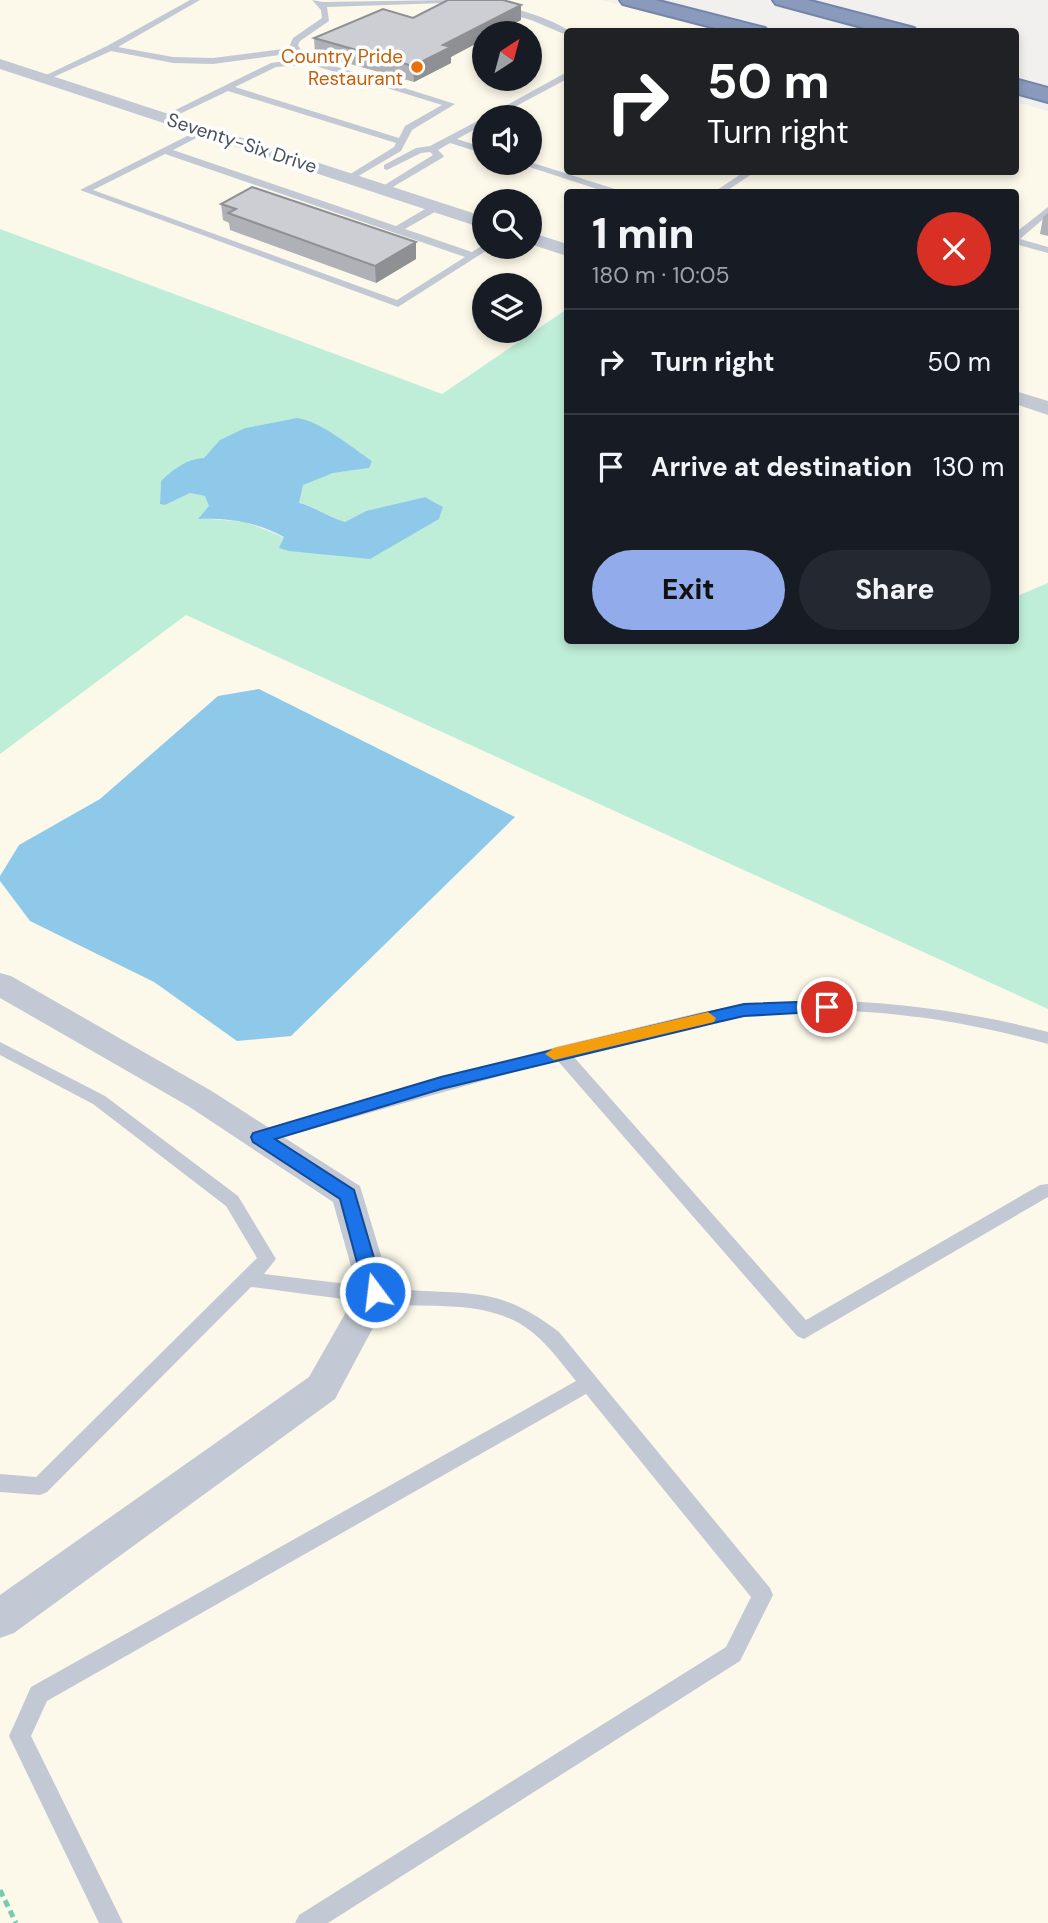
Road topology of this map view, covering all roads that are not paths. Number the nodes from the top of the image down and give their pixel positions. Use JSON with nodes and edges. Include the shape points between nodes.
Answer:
{"nodes":[{"id":1,"x":196,"y":0,"type":"edge"},
{"id":2,"x":435,"y":0,"type":"edge"},
{"id":3,"x":445,"y":0,"type":"edge"},
{"id":4,"x":462,"y":0,"type":"edge"},
{"id":5,"x":630,"y":0,"type":"edge"},
{"id":6,"x":680,"y":0,"type":"edge"},
{"id":7,"x":783,"y":0,"type":"edge"},
{"id":8,"x":319,"y":3,"type":"edge"},
{"id":9,"x":768,"y":28,"type":"edge"},
{"id":10,"x":892,"y":28,"type":"edge"},
{"id":11,"x":564,"y":31,"type":"edge"},
{"id":12,"x":110,"y":48,"type":"junction"},
{"id":13,"x":297,"y":50,"type":"junction"},
{"id":14,"x":301,"y":62,"type":"junction"},
{"id":15,"x":0,"y":64,"type":"edge"},
{"id":16,"x":564,"y":77,"type":"edge"},
{"id":17,"x":44,"y":78,"type":"junction"},
{"id":18,"x":226,"y":87,"type":"junction"},
{"id":19,"x":1019,"y":87,"type":"edge"},
{"id":20,"x":1048,"y":95,"type":"edge"},
{"id":21,"x":1019,"y":97,"type":"edge"},
{"id":22,"x":1048,"y":104,"type":"edge"},
{"id":23,"x":512,"y":105,"type":"edge"},
{"id":24,"x":164,"y":118,"type":"junction"},
{"id":25,"x":472,"y":127,"type":"edge"},
{"id":26,"x":205,"y":130,"type":"junction"},
{"id":27,"x":449,"y":140,"type":"junction"},
{"id":28,"x":401,"y":142,"type":"junction"},
{"id":29,"x":472,"y":147,"type":"edge"},
{"id":30,"x":432,"y":149,"type":"junction"},
{"id":31,"x":163,"y":150,"type":"junction"},
{"id":32,"x":542,"y":169,"type":"edge"},
{"id":33,"x":745,"y":175,"type":"edge"},
{"id":34,"x":355,"y":180,"type":"junction"},
{"id":35,"x":383,"y":189,"type":"junction"},
{"id":36,"x":605,"y":189,"type":"edge"},
{"id":37,"x":724,"y":189,"type":"edge"},
{"id":38,"x":436,"y":206,"type":"junction"},
{"id":39,"x":1048,"y":210,"type":"edge"},
{"id":40,"x":472,"y":218,"type":"edge"},
{"id":41,"x":397,"y":230,"type":"junction"},
{"id":42,"x":1019,"y":235,"type":"edge"},
{"id":43,"x":1019,"y":240,"type":"edge"},
{"id":44,"x":542,"y":242,"type":"edge"},
{"id":45,"x":564,"y":249,"type":"edge"},
{"id":46,"x":1048,"y":250,"type":"edge"},
{"id":47,"x":472,"y":256,"type":"edge"},
{"id":48,"x":472,"y":257,"type":"edge"},
{"id":49,"x":1019,"y":398,"type":"edge"},
{"id":50,"x":1048,"y":408,"type":"edge"},
{"id":51,"x":0,"y":985,"type":"edge"},
{"id":52,"x":1048,"y":1038,"type":"edge"},
{"id":53,"x":0,"y":1048,"type":"edge"},
{"id":54,"x":560,"y":1052,"type":"junction"},
{"id":55,"x":259,"y":1137,"type":"junction"},
{"id":56,"x":1046,"y":1190,"type":"edge"},
{"id":57,"x":247,"y":1279,"type":"junction"},
{"id":58,"x":375,"y":1292,"type":"junction"},
{"id":59,"x":589,"y":1383,"type":"junction"},
{"id":60,"x":0,"y":1483,"type":"edge"},
{"id":61,"x":0,"y":1620,"type":"edge"},
{"id":62,"x":111,"y":1923,"type":"edge"},
{"id":63,"x":307,"y":1923,"type":"edge"}],
"edges":[{"from":1,"to":12,"type":"lane"},
{"from":2,"to":3,"type":"lane"},
{"from":2,"to":8,"type":"lane"},
{"from":4,"to":11,"type":"lane","via":[[534,18]]},
{"from":5,"to":9,"type":"highway"},
{"from":6,"to":9,"type":"highway"},
{"from":7,"to":10,"type":"highway"},
{"from":8,"to":13,"type":"lane","via":[[326,19],[296,40]]},
{"from":12,"to":13,"type":"lane","via":[[173,60],[213,61]]},
{"from":12,"to":17,"type":"lane"},
{"from":13,"to":14,"type":"lane"},
{"from":14,"to":18,"type":"lane","via":[[274,65]]},
{"from":14,"to":28,"type":"lane","via":[[450,104],[408,128]]},
{"from":15,"to":17,"type":"street","name":"Seventy-Six Drive"},
{"from":16,"to":23,"type":"lane"},
{"from":17,"to":24,"type":"street","name":"Seventy-Six Drive"},
{"from":18,"to":24,"type":"lane"},
{"from":18,"to":28,"type":"lane"},
{"from":19,"to":20,"type":"highway"},
{"from":21,"to":22,"type":"highway"},
{"from":24,"to":26,"type":"street","name":"Seventy-Six Drive"},
{"from":25,"to":27,"type":"lane"},
{"from":26,"to":31,"type":"lane"},
{"from":26,"to":34,"type":"street","name":"Seventy-Six Drive"},
{"from":27,"to":29,"type":"lane"},
{"from":27,"to":30,"type":"lane"},
{"from":28,"to":34,"type":"lane"},
{"from":30,"to":34,"type":"lane","via":[[419,150]]},
{"from":30,"to":35,"type":"lane","via":[[439,156]]},
{"from":31,"to":41,"type":"lane"},
{"from":31,"to":48,"type":"lane","via":[[85,190],[398,304]]},
{"from":32,"to":36,"type":"lane"},
{"from":33,"to":37,"type":"lane"},
{"from":34,"to":35,"type":"street","name":"Seventy-Six Drive"},
{"from":35,"to":38,"type":"street","name":"Seventy-Six Drive"},
{"from":38,"to":40,"type":"street","name":"Seventy-Six Drive"},
{"from":38,"to":41,"type":"lane"},
{"from":39,"to":42,"type":"lane"},
{"from":41,"to":47,"type":"lane"},
{"from":43,"to":46,"type":"lane"},
{"from":44,"to":45,"type":"street"},
{"from":49,"to":50,"type":"street"},
{"from":51,"to":55,"type":"street"},
{"from":52,"to":54,"type":"lane","via":[[940,1015],[855,1006],[744,1010]]},
{"from":53,"to":57,"type":"lane","via":[[99,1100],[232,1201],[267,1259]]},
{"from":54,"to":55,"type":"lane"},
{"from":54,"to":56,"type":"lane","via":[[804,1331]]},
{"from":55,"to":58,"type":"street","via":[[348,1195]]},
{"from":57,"to":58,"type":"lane"},
{"from":57,"to":60,"type":"lane","via":[[40,1486]]},
{"from":58,"to":59,"type":"lane","via":[[470,1299],[515,1312],[552,1338]]},
{"from":58,"to":61,"type":"street","via":[[323,1388]]},
{"from":59,"to":62,"type":"lane","via":[[39,1694],[20,1736]]},
{"from":59,"to":63,"type":"lane","via":[[764,1595],[733,1654]]}]}
